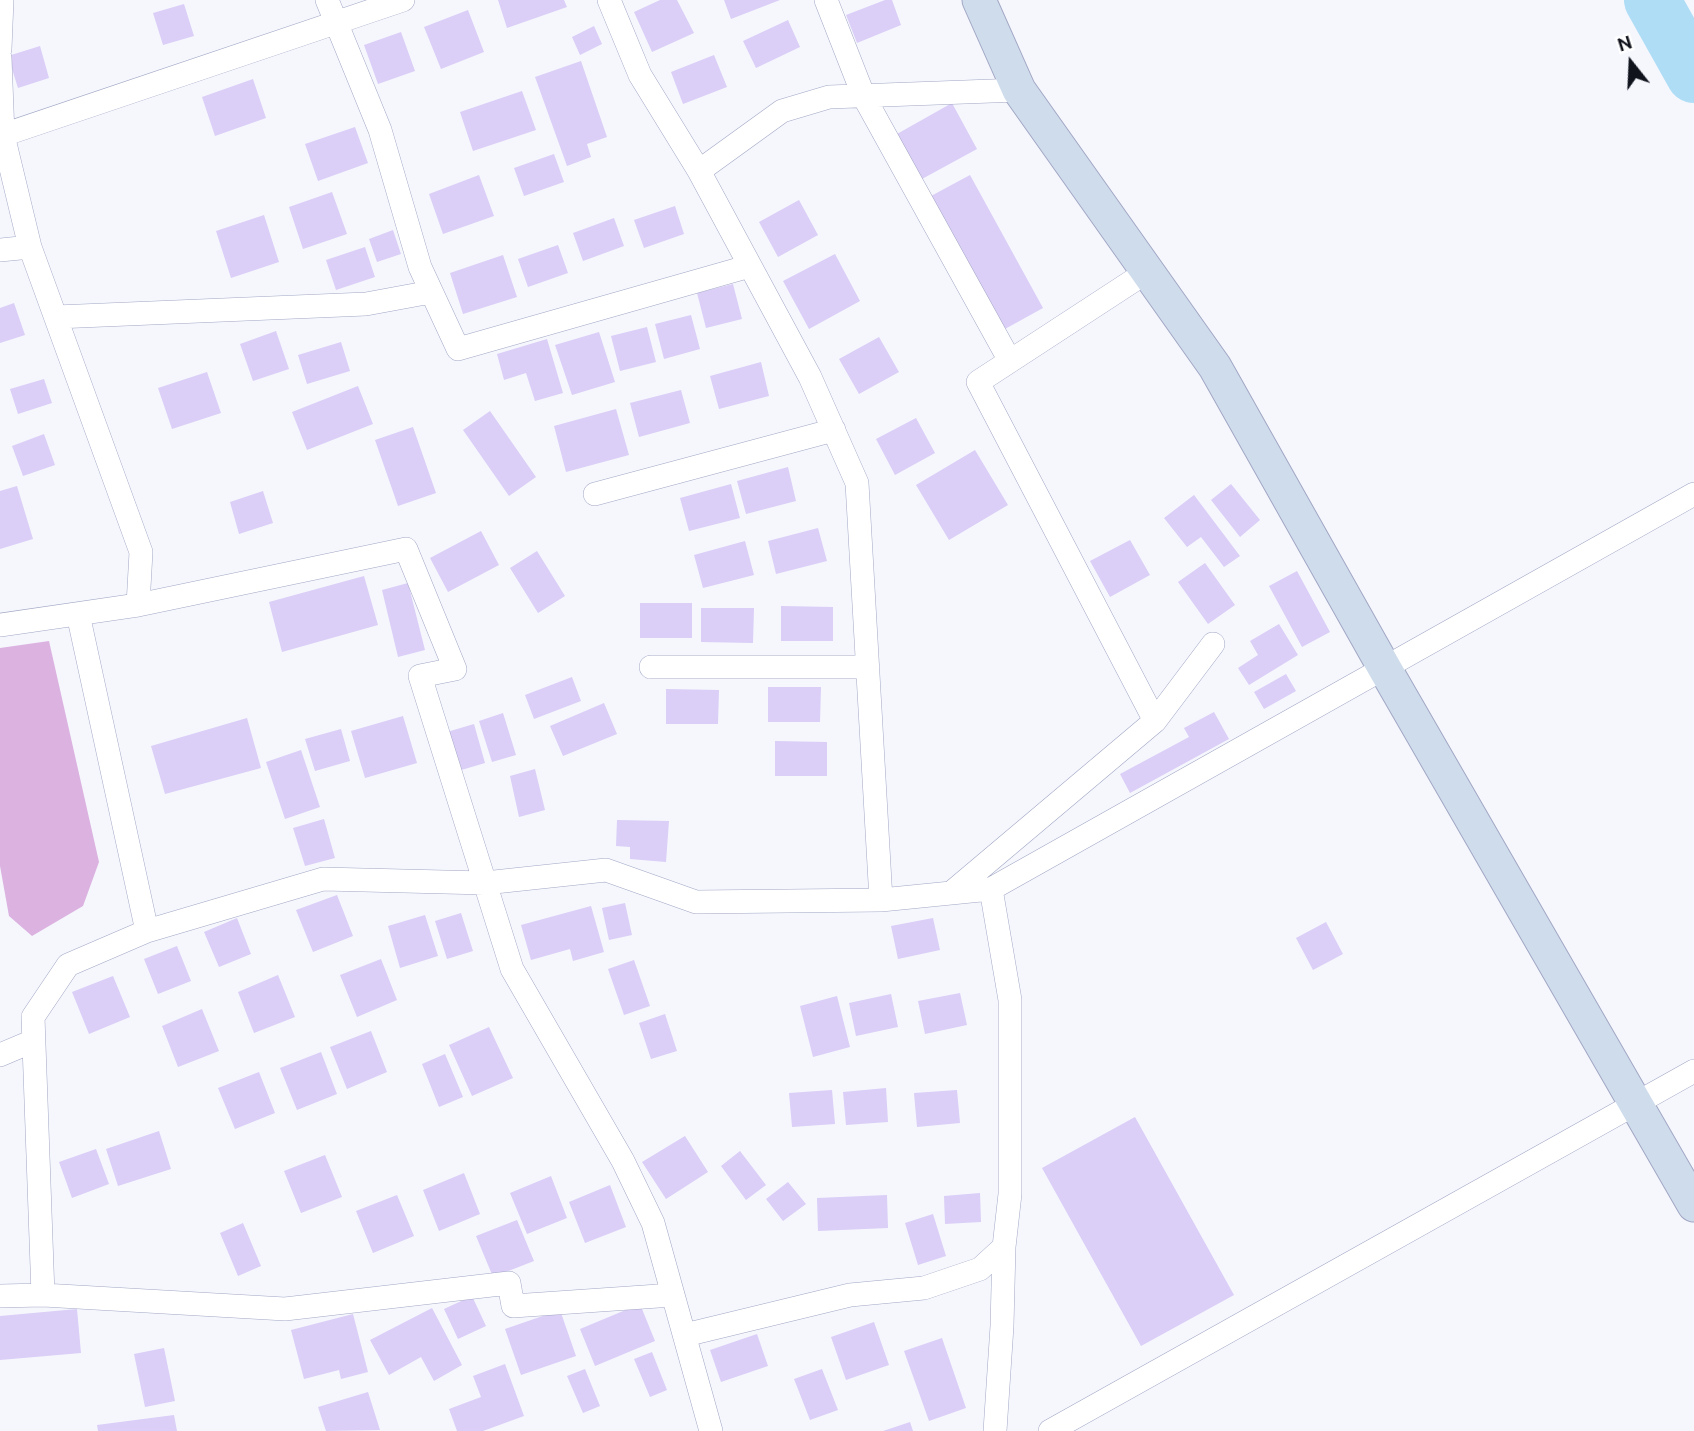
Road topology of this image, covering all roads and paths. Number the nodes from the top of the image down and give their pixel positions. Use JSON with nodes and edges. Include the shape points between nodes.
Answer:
{"nodes":[{"id":1,"x":2,"y":0,"type":"edge"},
{"id":2,"x":327,"y":0,"type":"edge"},
{"id":3,"x":403,"y":0,"type":"edge"},
{"id":4,"x":609,"y":0,"type":"edge"},
{"id":5,"x":825,"y":0,"type":"edge"},
{"id":6,"x":979,"y":0,"type":"edge"},
{"id":7,"x":337,"y":22,"type":"junction"},
{"id":8,"x":0,"y":49,"type":"edge"},
{"id":9,"x":0,"y":58,"type":"edge"},
{"id":10,"x":1019,"y":90,"type":"junction"},
{"id":11,"x":864,"y":97,"type":"junction"},
{"id":12,"x":4,"y":135,"type":"junction"},
{"id":13,"x":699,"y":171,"type":"junction"},
{"id":14,"x":30,"y":247,"type":"junction"},
{"id":15,"x":0,"y":250,"type":"edge"},
{"id":16,"x":750,"y":267,"type":"junction"},
{"id":17,"x":1147,"y":271,"type":"junction"},
{"id":18,"x":431,"y":292,"type":"junction"},
{"id":19,"x":55,"y":317,"type":"junction"},
{"id":20,"x":1010,"y":361,"type":"junction"},
{"id":21,"x":834,"y":430,"type":"junction"},
{"id":22,"x":595,"y":494,"type":"dead end"},
{"id":23,"x":1694,"y":494,"type":"edge"},
{"id":24,"x":138,"y":605,"type":"junction"},
{"id":25,"x":78,"y":614,"type":"junction"},
{"id":26,"x":0,"y":625,"type":"edge"},
{"id":27,"x":1213,"y":644,"type":"dead end"},
{"id":28,"x":651,"y":667,"type":"dead end"},
{"id":29,"x":868,"y":667,"type":"junction"},
{"id":30,"x":1385,"y":668,"type":"junction"},
{"id":31,"x":1155,"y":721,"type":"junction"},
{"id":32,"x":485,"y":883,"type":"junction"},
{"id":33,"x":991,"y":889,"type":"junction"},
{"id":34,"x":951,"y":893,"type":"junction"},
{"id":35,"x":881,"y":900,"type":"junction"},
{"id":36,"x":147,"y":931,"type":"junction"},
{"id":37,"x":33,"y":1041,"type":"junction"},
{"id":38,"x":0,"y":1055,"type":"edge"},
{"id":39,"x":1694,"y":1071,"type":"edge"},
{"id":40,"x":1637,"y":1103,"type":"junction"},
{"id":41,"x":1694,"y":1205,"type":"edge"},
{"id":42,"x":1004,"y":1247,"type":"junction"},
{"id":43,"x":43,"y":1295,"type":"junction"},
{"id":44,"x":673,"y":1295,"type":"junction"},
{"id":45,"x":0,"y":1296,"type":"edge"},
{"id":46,"x":684,"y":1335,"type":"junction"},
{"id":47,"x":711,"y":1431,"type":"edge"},
{"id":48,"x":995,"y":1431,"type":"edge"},
{"id":49,"x":1050,"y":1431,"type":"edge"}],
"edges":[{"from":1,"to":8,"type":"street"},
{"from":2,"to":7,"type":"street"},
{"from":3,"to":7,"type":"street"},
{"from":4,"to":13,"type":"street","via":[[640,75]]},
{"from":5,"to":11,"type":"street"},
{"from":6,"to":10,"type":"street"},
{"from":7,"to":12,"type":"street"},
{"from":7,"to":18,"type":"street","via":[[380,131],[419,267]]},
{"from":9,"to":12,"type":"street"},
{"from":10,"to":11,"type":"street"},
{"from":10,"to":17,"type":"street"},
{"from":11,"to":13,"type":"street","via":[[829,97],[782,111]]},
{"from":11,"to":20,"type":"street"},
{"from":12,"to":14,"type":"street"},
{"from":13,"to":16,"type":"street"},
{"from":14,"to":15,"type":"street"},
{"from":14,"to":19,"type":"street"},
{"from":16,"to":18,"type":"street","via":[[458,349]]},
{"from":16,"to":21,"type":"street"},
{"from":17,"to":20,"type":"street"},
{"from":17,"to":30,"type":"street","via":[[1215,367]]},
{"from":18,"to":19,"type":"street","via":[[366,304]]},
{"from":19,"to":24,"type":"street","via":[[141,552]]},
{"from":20,"to":31,"type":"street","via":[[978,383]]},
{"from":21,"to":22,"type":"street"},
{"from":21,"to":29,"type":"street","via":[[858,482]]},
{"from":23,"to":30,"type":"street"},
{"from":24,"to":25,"type":"street"},
{"from":24,"to":32,"type":"street","via":[[406,549],[455,669],[420,676]]},
{"from":25,"to":26,"type":"street"},
{"from":25,"to":36,"type":"street"},
{"from":27,"to":31,"type":"street"},
{"from":28,"to":29,"type":"street"},
{"from":29,"to":35,"type":"street"},
{"from":30,"to":33,"type":"street"},
{"from":30,"to":40,"type":"street"},
{"from":31,"to":34,"type":"street"},
{"from":32,"to":35,"type":"street","via":[[606,870],[696,902]]},
{"from":32,"to":36,"type":"street","via":[[323,879]]},
{"from":32,"to":44,"type":"street","via":[[512,970],[624,1161],[653,1223]]},
{"from":33,"to":34,"type":"street"},
{"from":33,"to":42,"type":"street","via":[[1010,1000],[1010,1194]]},
{"from":34,"to":35,"type":"street"},
{"from":36,"to":37,"type":"street","via":[[68,965],[33,1017]]},
{"from":37,"to":38,"type":"street"},
{"from":37,"to":43,"type":"street"},
{"from":39,"to":40,"type":"street"},
{"from":40,"to":41,"type":"street"},
{"from":40,"to":49,"type":"street"},
{"from":42,"to":46,"type":"street","via":[[980,1269],[925,1288],[850,1295]]},
{"from":42,"to":48,"type":"street"},
{"from":43,"to":44,"type":"street","via":[[285,1309],[509,1283],[513,1306]]},
{"from":43,"to":45,"type":"street"},
{"from":44,"to":46,"type":"street"},
{"from":46,"to":47,"type":"street"}]}
